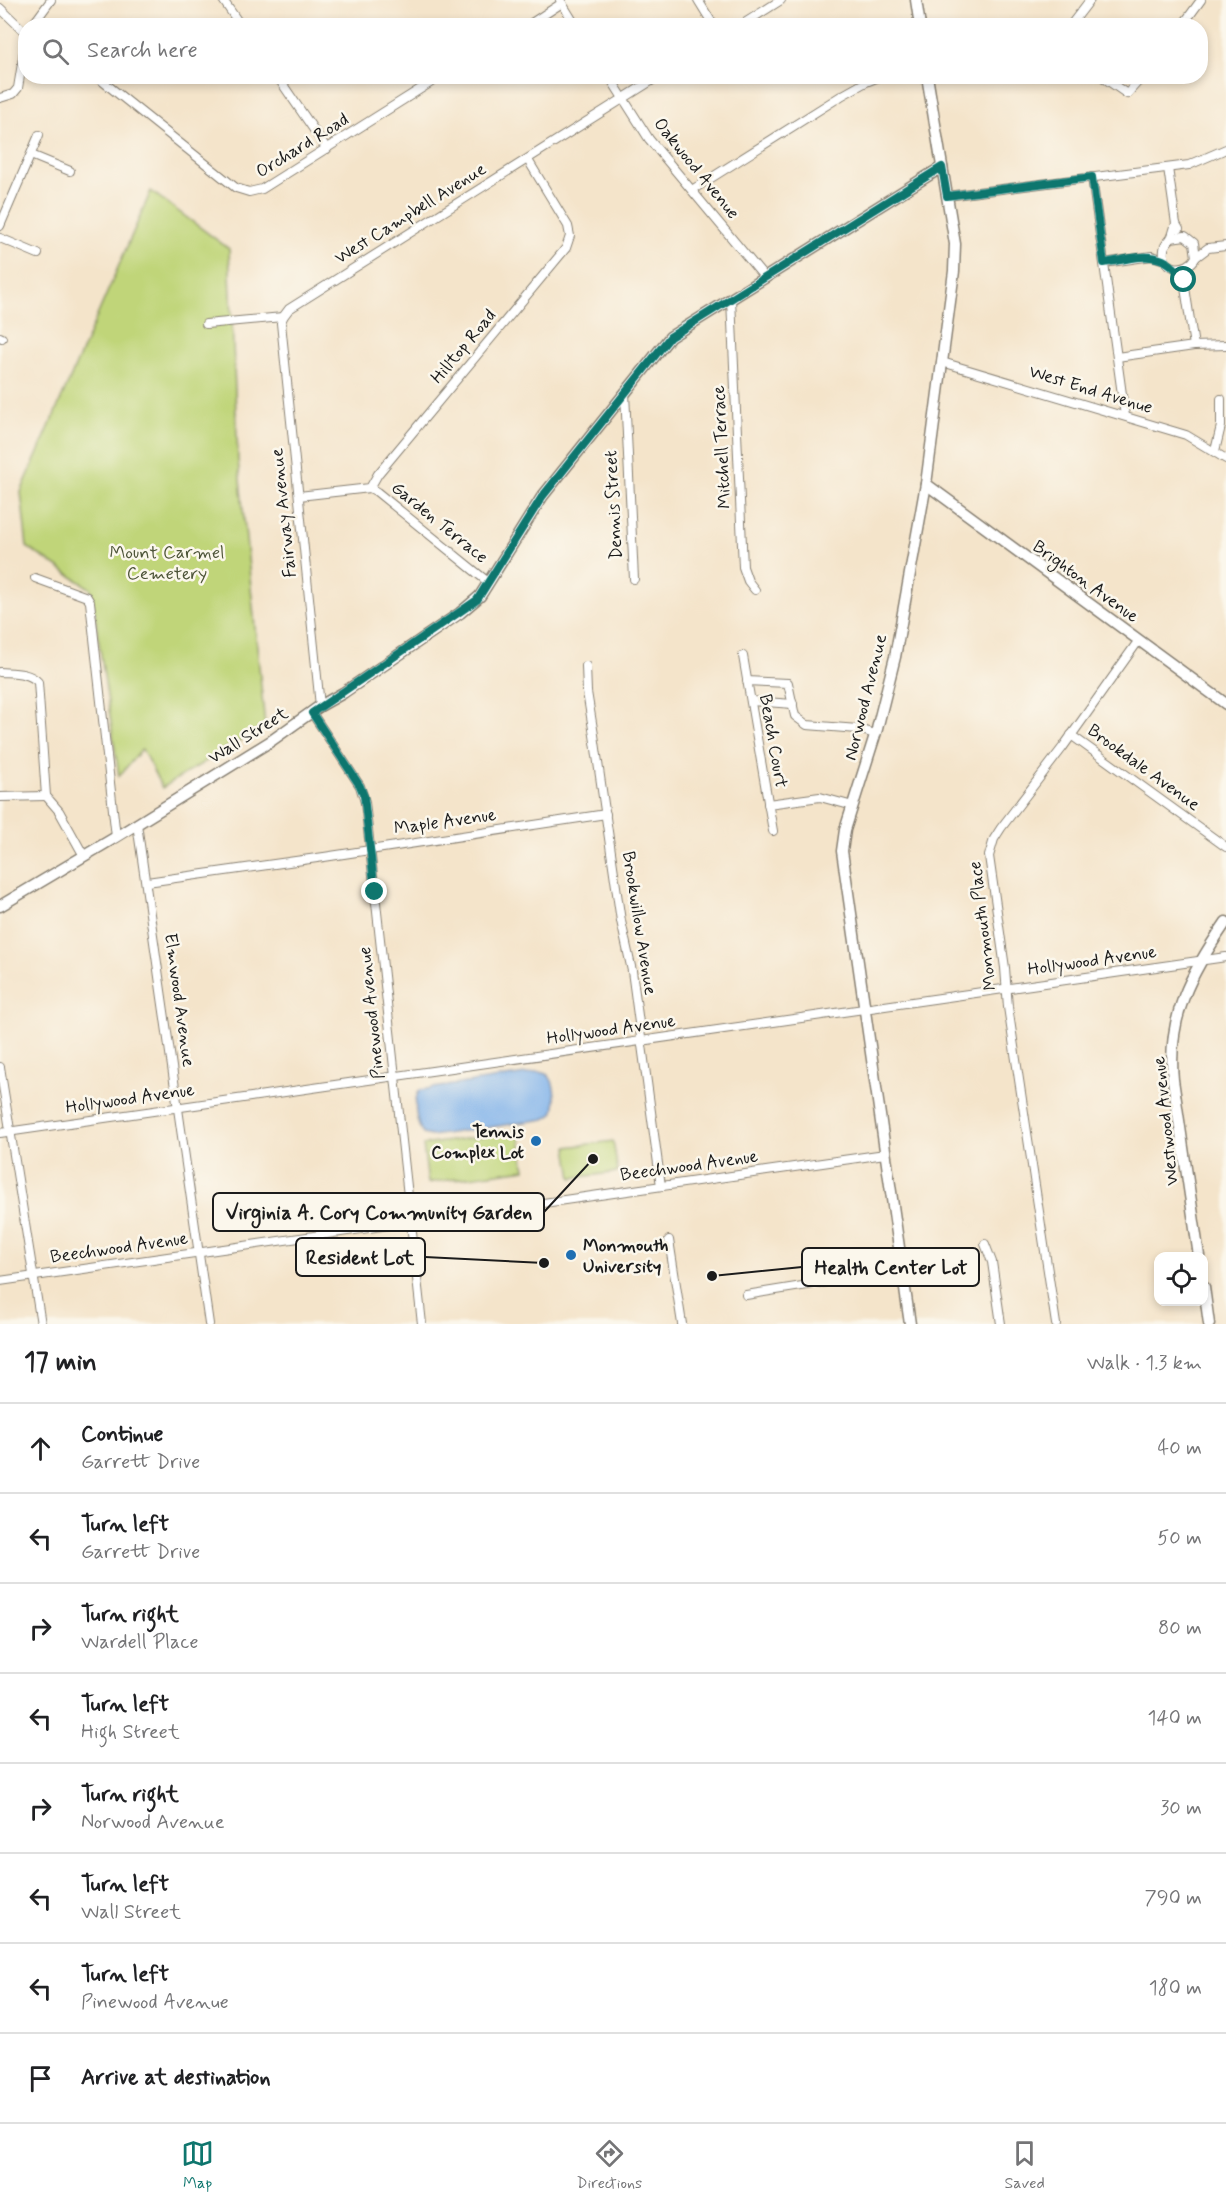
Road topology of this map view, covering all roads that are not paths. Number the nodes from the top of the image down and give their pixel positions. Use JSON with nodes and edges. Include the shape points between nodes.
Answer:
{"nodes":[{"id":1,"x":7,"y":0,"type":"edge"},
{"id":2,"x":51,"y":0,"type":"edge"},
{"id":3,"x":223,"y":0,"type":"edge"},
{"id":4,"x":698,"y":0,"type":"edge"},
{"id":5,"x":781,"y":0,"type":"edge"},
{"id":6,"x":916,"y":0,"type":"edge"},
{"id":7,"x":1090,"y":0,"type":"edge"},
{"id":8,"x":1201,"y":0,"type":"edge"},
{"id":9,"x":561,"y":2,"type":"edge"},
{"id":10,"x":2,"y":10,"type":"edge"},
{"id":11,"x":38,"y":18,"type":"edge"},
{"id":12,"x":235,"y":18,"type":"edge"},
{"id":13,"x":538,"y":18,"type":"edge"},
{"id":14,"x":571,"y":18,"type":"edge"},
{"id":15,"x":709,"y":18,"type":"edge"},
{"id":16,"x":753,"y":18,"type":"edge"},
{"id":17,"x":919,"y":18,"type":"edge"},
{"id":18,"x":1076,"y":18,"type":"edge"},
{"id":19,"x":1188,"y":18,"type":"edge"},
{"id":20,"x":18,"y":25,"type":"edge"},
{"id":21,"x":19,"y":84,"type":"edge"},
{"id":22,"x":106,"y":84,"type":"edge"},
{"id":23,"x":282,"y":84,"type":"edge"},
{"id":24,"x":429,"y":84,"type":"edge"},
{"id":25,"x":614,"y":84,"type":"edge"},
{"id":26,"x":646,"y":84,"type":"edge"},
{"id":27,"x":863,"y":84,"type":"edge"},
{"id":28,"x":928,"y":84,"type":"edge"},
{"id":29,"x":1113,"y":84,"type":"edge"},
{"id":30,"x":1137,"y":84,"type":"edge"},
{"id":31,"x":0,"y":98,"type":"edge"},
{"id":32,"x":623,"y":99,"type":"junction"},
{"id":33,"x":39,"y":135,"type":"dead end"},
{"id":34,"x":327,"y":149,"type":"junction"},
{"id":35,"x":1226,"y":149,"type":"edge"},
{"id":36,"x":31,"y":155,"type":"junction"},
{"id":37,"x":528,"y":160,"type":"junction"},
{"id":38,"x":942,"y":167,"type":"junction"},
{"id":39,"x":1168,"y":168,"type":"junction"},
{"id":40,"x":70,"y":171,"type":"dead end"},
{"id":41,"x":1092,"y":177,"type":"junction"},
{"id":42,"x":692,"y":190,"type":"junction"},
{"id":43,"x":947,"y":196,"type":"junction"},
{"id":44,"x":1176,"y":224,"type":"junction"},
{"id":45,"x":0,"y":226,"type":"edge"},
{"id":46,"x":1185,"y":236,"type":"junction"},
{"id":47,"x":0,"y":238,"type":"edge"},
{"id":48,"x":1171,"y":238,"type":"junction"},
{"id":49,"x":1194,"y":243,"type":"junction"},
{"id":50,"x":1226,"y":246,"type":"edge"},
{"id":51,"x":1164,"y":248,"type":"junction"},
{"id":52,"x":1208,"y":249,"type":"junction"},
{"id":53,"x":38,"y":254,"type":"dead end"},
{"id":54,"x":1152,"y":256,"type":"junction"},
{"id":55,"x":1196,"y":256,"type":"junction"},
{"id":56,"x":1165,"y":260,"type":"junction"},
{"id":57,"x":1104,"y":263,"type":"junction"},
{"id":58,"x":1188,"y":266,"type":"junction"},
{"id":59,"x":1176,"y":268,"type":"junction"},
{"id":60,"x":764,"y":277,"type":"junction"},
{"id":61,"x":1184,"y":280,"type":"junction"},
{"id":62,"x":730,"y":298,"type":"junction"},
{"id":63,"x":283,"y":317,"type":"junction"},
{"id":64,"x":206,"y":324,"type":"dead end"},
{"id":65,"x":1226,"y":345,"type":"edge"},
{"id":66,"x":1194,"y":346,"type":"junction"},
{"id":67,"x":1117,"y":357,"type":"junction"},
{"id":68,"x":942,"y":362,"type":"junction"},
{"id":69,"x":625,"y":393,"type":"junction"},
{"id":70,"x":1221,"y":399,"type":"dead end"},
{"id":71,"x":1125,"y":416,"type":"junction"},
{"id":72,"x":1215,"y":451,"type":"junction"},
{"id":73,"x":1226,"y":459,"type":"edge"},
{"id":74,"x":926,"y":484,"type":"junction"},
{"id":75,"x":370,"y":488,"type":"junction"},
{"id":76,"x":299,"y":496,"type":"junction"},
{"id":77,"x":35,"y":578,"type":"dead end"},
{"id":78,"x":634,"y":579,"type":"dead end"},
{"id":79,"x":488,"y":582,"type":"junction"},
{"id":80,"x":754,"y":590,"type":"dead end"},
{"id":81,"x":1139,"y":640,"type":"junction"},
{"id":82,"x":743,"y":656,"type":"dead end"},
{"id":83,"x":586,"y":666,"type":"dead end"},
{"id":84,"x":0,"y":672,"type":"edge"},
{"id":85,"x":747,"y":681,"type":"junction"},
{"id":86,"x":751,"y":701,"type":"junction"},
{"id":87,"x":793,"y":704,"type":"junction"},
{"id":88,"x":1226,"y":704,"type":"edge"},
{"id":89,"x":316,"y":709,"type":"junction"},
{"id":90,"x":875,"y":734,"type":"junction"},
{"id":91,"x":1071,"y":735,"type":"junction"},
{"id":92,"x":46,"y":796,"type":"junction"},
{"id":93,"x":0,"y":797,"type":"edge"},
{"id":94,"x":768,"y":804,"type":"junction"},
{"id":95,"x":852,"y":806,"type":"junction"},
{"id":96,"x":606,"y":814,"type":"junction"},
{"id":97,"x":137,"y":824,"type":"junction"},
{"id":98,"x":773,"y":831,"type":"dead end"},
{"id":99,"x":116,"y":837,"type":"junction"},
{"id":100,"x":1226,"y":847,"type":"edge"},
{"id":101,"x":371,"y":850,"type":"junction"},
{"id":102,"x":84,"y":856,"type":"junction"},
{"id":103,"x":147,"y":882,"type":"junction"},
{"id":104,"x":0,"y":906,"type":"edge"},
{"id":105,"x":1226,"y":922,"type":"edge"},
{"id":106,"x":1226,"y":957,"type":"edge"},
{"id":107,"x":1200,"y":961,"type":"junction"},
{"id":108,"x":1007,"y":989,"type":"junction"},
{"id":109,"x":863,"y":1009,"type":"junction"},
{"id":110,"x":642,"y":1041,"type":"junction"},
{"id":111,"x":0,"y":1068,"type":"edge"},
{"id":112,"x":395,"y":1077,"type":"junction"},
{"id":113,"x":178,"y":1108,"type":"junction"},
{"id":114,"x":10,"y":1132,"type":"junction"},
{"id":115,"x":0,"y":1133,"type":"edge"},
{"id":116,"x":885,"y":1154,"type":"junction"},
{"id":117,"x":661,"y":1186,"type":"junction"},
{"id":118,"x":411,"y":1221,"type":"junction"},
{"id":119,"x":669,"y":1240,"type":"dead end"},
{"id":120,"x":985,"y":1244,"type":"dead end"},
{"id":121,"x":199,"y":1252,"type":"junction"},
{"id":122,"x":1198,"y":1252,"type":"edge"},
{"id":123,"x":902,"y":1270,"type":"junction"},
{"id":124,"x":33,"y":1276,"type":"junction"},
{"id":125,"x":0,"y":1281,"type":"edge"},
{"id":126,"x":746,"y":1295,"type":"dead end"},
{"id":127,"x":1206,"y":1306,"type":"edge"},
{"id":128,"x":41,"y":1324,"type":"edge"},
{"id":129,"x":209,"y":1324,"type":"edge"},
{"id":130,"x":422,"y":1324,"type":"edge"},
{"id":131,"x":682,"y":1324,"type":"edge"},
{"id":132,"x":910,"y":1324,"type":"edge"},
{"id":133,"x":1001,"y":1324,"type":"edge"},
{"id":134,"x":1056,"y":1324,"type":"edge"},
{"id":135,"x":1209,"y":1324,"type":"edge"}],
"edges":[{"from":1,"to":10,"type":"street"},
{"from":2,"to":11,"type":"street"},
{"from":3,"to":12,"type":"street"},
{"from":4,"to":15,"type":"street"},
{"from":5,"to":16,"type":"street"},
{"from":6,"to":17,"type":"street"},
{"from":7,"to":18,"type":"street"},
{"from":8,"to":19,"type":"street"},
{"from":9,"to":13,"type":"street"},
{"from":9,"to":14,"type":"street"},
{"from":10,"to":20,"type":"street"},
{"from":21,"to":31,"type":"street","via":[[13,94]]},
{"from":22,"to":34,"type":"street","name":"Orchard Road","via":[[242,190],[262,189]]},
{"from":23,"to":34,"type":"street"},
{"from":24,"to":34,"type":"street","name":"Orchard Road"},
{"from":25,"to":32,"type":"street","name":"Oakwood Avenue"},
{"from":26,"to":32,"type":"street","name":"West Campbell Avenue"},
{"from":27,"to":42,"type":"street"},
{"from":28,"to":38,"type":"street","name":"Norwood Avenue"},
{"from":29,"to":30,"type":"street","via":[[1127,94]]},
{"from":32,"to":37,"type":"street","name":"West Campbell Avenue"},
{"from":32,"to":42,"type":"street","name":"Oakwood Avenue"},
{"from":33,"to":36,"type":"street"},
{"from":35,"to":39,"type":"street","via":[[1189,165]]},
{"from":36,"to":40,"type":"street"},
{"from":36,"to":45,"type":"street"},
{"from":37,"to":63,"type":"street","name":"West Campbell Avenue","via":[[289,309]]},
{"from":37,"to":75,"type":"street","name":"Hilltop Road","via":[[568,226],[568,245]]},
{"from":38,"to":43,"type":"street","name":"Norwood Avenue"},
{"from":38,"to":60,"type":"street","name":"Wall Street"},
{"from":39,"to":41,"type":"street"},
{"from":39,"to":44,"type":"street"},
{"from":41,"to":43,"type":"street"},
{"from":41,"to":57,"type":"street"},
{"from":42,"to":60,"type":"street","name":"Oakwood Avenue"},
{"from":43,"to":68,"type":"street","name":"Norwood Avenue","via":[[955,264]]},
{"from":44,"to":46,"type":"street"},
{"from":44,"to":48,"type":"street"},
{"from":46,"to":48,"type":"street"},
{"from":46,"to":49,"type":"street"},
{"from":47,"to":53,"type":"street"},
{"from":48,"to":51,"type":"street"},
{"from":49,"to":52,"type":"street"},
{"from":49,"to":55,"type":"street"},
{"from":50,"to":52,"type":"street"},
{"from":51,"to":54,"type":"street"},
{"from":51,"to":56,"type":"street"},
{"from":52,"to":55,"type":"street"},
{"from":54,"to":56,"type":"street"},
{"from":54,"to":57,"type":"street"},
{"from":55,"to":58,"type":"street"},
{"from":56,"to":59,"type":"street"},
{"from":57,"to":67,"type":"street"},
{"from":58,"to":59,"type":"street"},
{"from":58,"to":61,"type":"street"},
{"from":59,"to":61,"type":"street"},
{"from":60,"to":62,"type":"street","name":"Wall Street"},
{"from":61,"to":66,"type":"street"},
{"from":62,"to":69,"type":"street","name":"Wall Street","via":[[670,337]]},
{"from":62,"to":80,"type":"street","name":"Mitchell Terrace","via":[[743,567]]},
{"from":63,"to":64,"type":"street"},
{"from":63,"to":76,"type":"street","name":"Fairway Avenue"},
{"from":65,"to":66,"type":"street"},
{"from":66,"to":67,"type":"street"},
{"from":67,"to":71,"type":"street"},
{"from":68,"to":71,"type":"street","name":"West End Avenue"},
{"from":68,"to":74,"type":"street","name":"Norwood Avenue"},
{"from":69,"to":78,"type":"street","name":"Dennis Street"},
{"from":69,"to":79,"type":"street","name":"Wall Street","via":[[542,497]]},
{"from":70,"to":72,"type":"street","via":[[1221,426]]},
{"from":71,"to":72,"type":"street","name":"West End Avenue","via":[[1186,435]]},
{"from":72,"to":73,"type":"street","name":"West End Avenue"},
{"from":74,"to":81,"type":"street","name":"Brighton Avenue"},
{"from":74,"to":90,"type":"street","name":"Norwood Avenue","via":[[895,657]]},
{"from":75,"to":76,"type":"street"},
{"from":75,"to":79,"type":"street","name":"Garden Terrace"},
{"from":76,"to":89,"type":"street","name":"Fairway Avenue"},
{"from":77,"to":99,"type":"street","via":[[87,597],[90,602]]},
{"from":79,"to":89,"type":"street","name":"Wall Street","via":[[477,600],[460,614]]},
{"from":81,"to":88,"type":"street","name":"Brighton Avenue"},
{"from":81,"to":91,"type":"street","name":"Monmouth Place"},
{"from":82,"to":85,"type":"street","name":"Beach Court"},
{"from":83,"to":96,"type":"street","name":"Brookwillow Avenue"},
{"from":84,"to":92,"type":"street","via":[[27,675],[38,682]]},
{"from":85,"to":86,"type":"street","name":"Beach Court"},
{"from":85,"to":87,"type":"street","via":[[788,683]]},
{"from":86,"to":87,"type":"street"},
{"from":86,"to":94,"type":"street","name":"Beach Court"},
{"from":87,"to":90,"type":"street","via":[[797,719],[807,725]]},
{"from":89,"to":97,"type":"street","name":"Wall Street"},
{"from":89,"to":101,"type":"street","name":"Pinewood Avenue","via":[[362,789]]},
{"from":90,"to":95,"type":"street","name":"Norwood Avenue"},
{"from":91,"to":100,"type":"street","name":"Brookdale Avenue"},
{"from":91,"to":108,"type":"street","name":"Monmouth Place","via":[[1001,828],[989,856]]},
{"from":92,"to":93,"type":"street"},
{"from":92,"to":102,"type":"street"},
{"from":94,"to":95,"type":"street","via":[[820,797]]},
{"from":94,"to":98,"type":"street","name":"Beach Court"},
{"from":95,"to":109,"type":"street","name":"Norwood Avenue","via":[[842,851]]},
{"from":96,"to":101,"type":"street","name":"Maple Avenue"},
{"from":96,"to":110,"type":"street","name":"Brookwillow Avenue"},
{"from":97,"to":99,"type":"street","name":"Wall Street"},
{"from":97,"to":103,"type":"street","name":"Elmwood Avenue"},
{"from":99,"to":102,"type":"street","name":"Wall Street"},
{"from":101,"to":103,"type":"street","name":"Maple Avenue"},
{"from":101,"to":112,"type":"street","name":"Pinewood Avenue"},
{"from":102,"to":104,"type":"street","name":"Wall Street"},
{"from":103,"to":113,"type":"street","name":"Elmwood Avenue"},
{"from":105,"to":107,"type":"street","name":"Westwood Avenue"},
{"from":106,"to":107,"type":"street","name":"Hollywood Avenue"},
{"from":107,"to":108,"type":"street","name":"Hollywood Avenue"},
{"from":107,"to":122,"type":"street","name":"Westwood Avenue","via":[[1177,1015],[1172,1053]]},
{"from":108,"to":109,"type":"street","name":"Hollywood Avenue"},
{"from":108,"to":134,"type":"street","name":"Monmouth Place"},
{"from":109,"to":110,"type":"street","name":"Hollywood Avenue"},
{"from":109,"to":116,"type":"street","name":"Norwood Avenue"},
{"from":110,"to":112,"type":"street","name":"Hollywood Avenue"},
{"from":110,"to":117,"type":"street","name":"Brookwillow Avenue"},
{"from":111,"to":114,"type":"street"},
{"from":112,"to":113,"type":"street","name":"Hollywood Avenue"},
{"from":112,"to":118,"type":"street","name":"Pinewood Avenue"},
{"from":113,"to":114,"type":"street","name":"Hollywood Avenue"},
{"from":113,"to":121,"type":"street","name":"Elmwood Avenue"},
{"from":114,"to":115,"type":"street","name":"Hollywood Avenue"},
{"from":114,"to":124,"type":"street"},
{"from":116,"to":117,"type":"street","name":"Beechwood Avenue"},
{"from":116,"to":123,"type":"street","name":"Norwood Avenue"},
{"from":117,"to":118,"type":"street","name":"Beechwood Avenue"},
{"from":118,"to":121,"type":"street","name":"Beechwood Avenue"},
{"from":118,"to":130,"type":"street","name":"Pinewood Avenue"},
{"from":119,"to":131,"type":"street"},
{"from":120,"to":133,"type":"street","via":[[992,1262]]},
{"from":121,"to":124,"type":"street","name":"Beechwood Avenue"},
{"from":121,"to":129,"type":"street","name":"Elmwood Avenue"},
{"from":123,"to":126,"type":"street"},
{"from":123,"to":132,"type":"street","name":"Norwood Avenue"},
{"from":124,"to":125,"type":"street","name":"Beechwood Avenue"},
{"from":124,"to":128,"type":"street"},
{"from":127,"to":135,"type":"street"}]}
